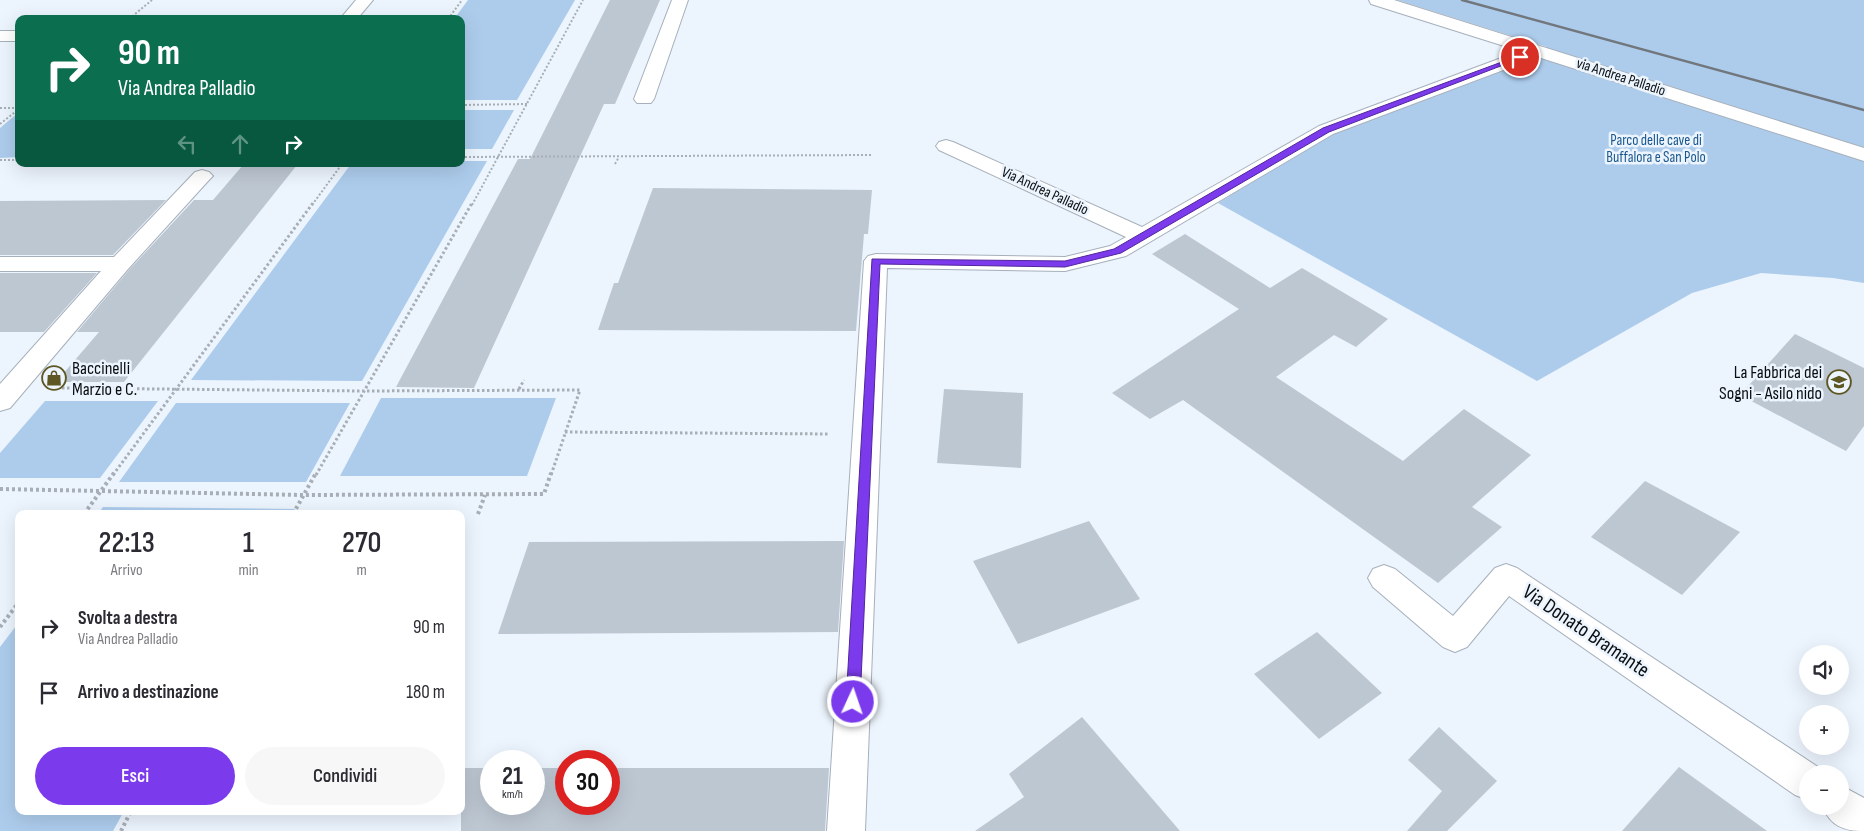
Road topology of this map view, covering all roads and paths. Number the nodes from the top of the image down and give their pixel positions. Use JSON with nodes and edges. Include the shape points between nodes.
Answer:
{"nodes":[{"id":1,"x":152,"y":0,"type":"edge"},
{"id":2,"x":365,"y":0,"type":"edge"},
{"id":3,"x":462,"y":0,"type":"edge"},
{"id":4,"x":583,"y":0,"type":"edge"},
{"id":5,"x":680,"y":0,"type":"edge"},
{"id":6,"x":1377,"y":0,"type":"edge"},
{"id":7,"x":134,"y":15,"type":"edge"},
{"id":8,"x":352,"y":15,"type":"edge"},
{"id":9,"x":451,"y":15,"type":"edge"},
{"id":10,"x":0,"y":36,"type":"edge"},
{"id":11,"x":15,"y":36,"type":"edge"},
{"id":12,"x":1538,"y":51,"type":"junction"},
{"id":13,"x":644,"y":99,"type":"dead end"},
{"id":14,"x":527,"y":104,"type":"junction"},
{"id":15,"x":465,"y":105,"type":"edge"},
{"id":16,"x":0,"y":108,"type":"edge"},
{"id":17,"x":15,"y":108,"type":"edge"},
{"id":18,"x":15,"y":111,"type":"edge"},
{"id":19,"x":0,"y":124,"type":"edge"},
{"id":20,"x":946,"y":146,"type":"dead end"},
{"id":21,"x":871,"y":155,"type":"dead end"},
{"id":22,"x":1864,"y":155,"type":"edge"},
{"id":23,"x":619,"y":156,"type":"junction"},
{"id":24,"x":465,"y":157,"type":"edge"},
{"id":25,"x":498,"y":157,"type":"junction"},
{"id":26,"x":0,"y":160,"type":"edge"},
{"id":27,"x":15,"y":160,"type":"edge"},
{"id":28,"x":615,"y":164,"type":"dead end"},
{"id":29,"x":340,"y":167,"type":"edge"},
{"id":30,"x":202,"y":176,"type":"dead end"},
{"id":31,"x":1143,"y":236,"type":"junction"},
{"id":32,"x":0,"y":264,"type":"edge"},
{"id":33,"x":120,"y":264,"type":"junction"},
{"id":34,"x":524,"y":380,"type":"dead end"},
{"id":35,"x":175,"y":389,"type":"junction"},
{"id":36,"x":520,"y":389,"type":"junction"},
{"id":37,"x":363,"y":391,"type":"junction"},
{"id":38,"x":6,"y":394,"type":"edge"},
{"id":39,"x":565,"y":432,"type":"junction"},
{"id":40,"x":867,"y":434,"type":"junction"},
{"id":41,"x":0,"y":489,"type":"edge"},
{"id":42,"x":100,"y":492,"type":"junction"},
{"id":43,"x":303,"y":495,"type":"junction"},
{"id":44,"x":484,"y":496,"type":"junction"},
{"id":45,"x":87,"y":510,"type":"edge"},
{"id":46,"x":295,"y":510,"type":"edge"},
{"id":47,"x":478,"y":514,"type":"dead end"},
{"id":48,"x":1384,"y":578,"type":"dead end"},
{"id":49,"x":15,"y":607,"type":"edge"},
{"id":50,"x":0,"y":627,"type":"edge"},
{"id":51,"x":1799,"y":776,"type":"edge"},
{"id":52,"x":1849,"y":810,"type":"edge"},
{"id":53,"x":129,"y":815,"type":"edge"},
{"id":54,"x":1864,"y":821,"type":"edge"},
{"id":55,"x":121,"y":831,"type":"edge"},
{"id":56,"x":846,"y":831,"type":"edge"}],
"edges":[{"from":1,"to":7,"type":"path"},
{"from":2,"to":8,"type":"street"},
{"from":3,"to":9,"type":"path"},
{"from":4,"to":14,"type":"path"},
{"from":5,"to":13,"type":"street"},
{"from":6,"to":12,"type":"street","name":"via Andrea Palladio"},
{"from":10,"to":11,"type":"street"},
{"from":12,"to":22,"type":"street","name":"via Andrea Palladio"},
{"from":12,"to":31,"type":"street","via":[[1326,130]]},
{"from":14,"to":15,"type":"path"},
{"from":14,"to":25,"type":"path"},
{"from":16,"to":17,"type":"path"},
{"from":18,"to":19,"type":"path"},
{"from":20,"to":31,"type":"street","name":"Via Andrea Palladio"},
{"from":21,"to":23,"type":"path"},
{"from":23,"to":25,"type":"path"},
{"from":23,"to":28,"type":"path"},
{"from":24,"to":25,"type":"path"},
{"from":25,"to":37,"type":"path"},
{"from":26,"to":27,"type":"path"},
{"from":29,"to":35,"type":"path"},
{"from":30,"to":33,"type":"street"},
{"from":31,"to":40,"type":"street","via":[[1118,251],[1065,264],[876,261]]},
{"from":32,"to":33,"type":"street"},
{"from":33,"to":38,"type":"street"},
{"from":34,"to":36,"type":"path"},
{"from":35,"to":37,"type":"path"},
{"from":35,"to":38,"type":"path"},
{"from":35,"to":42,"type":"path"},
{"from":36,"to":37,"type":"path"},
{"from":36,"to":39,"type":"path","via":[[580,390]]},
{"from":37,"to":43,"type":"path"},
{"from":39,"to":40,"type":"path"},
{"from":39,"to":44,"type":"path","via":[[544,494]]},
{"from":40,"to":56,"type":"street"},
{"from":41,"to":42,"type":"path"},
{"from":42,"to":43,"type":"path"},
{"from":42,"to":45,"type":"path"},
{"from":43,"to":44,"type":"path"},
{"from":43,"to":46,"type":"path"},
{"from":44,"to":47,"type":"path"},
{"from":48,"to":51,"type":"street","name":"Via Donato Bramante","via":[[1455,636],[1506,577]]},
{"from":49,"to":50,"type":"path"},
{"from":52,"to":54,"type":"street"},
{"from":53,"to":55,"type":"path"}]}
